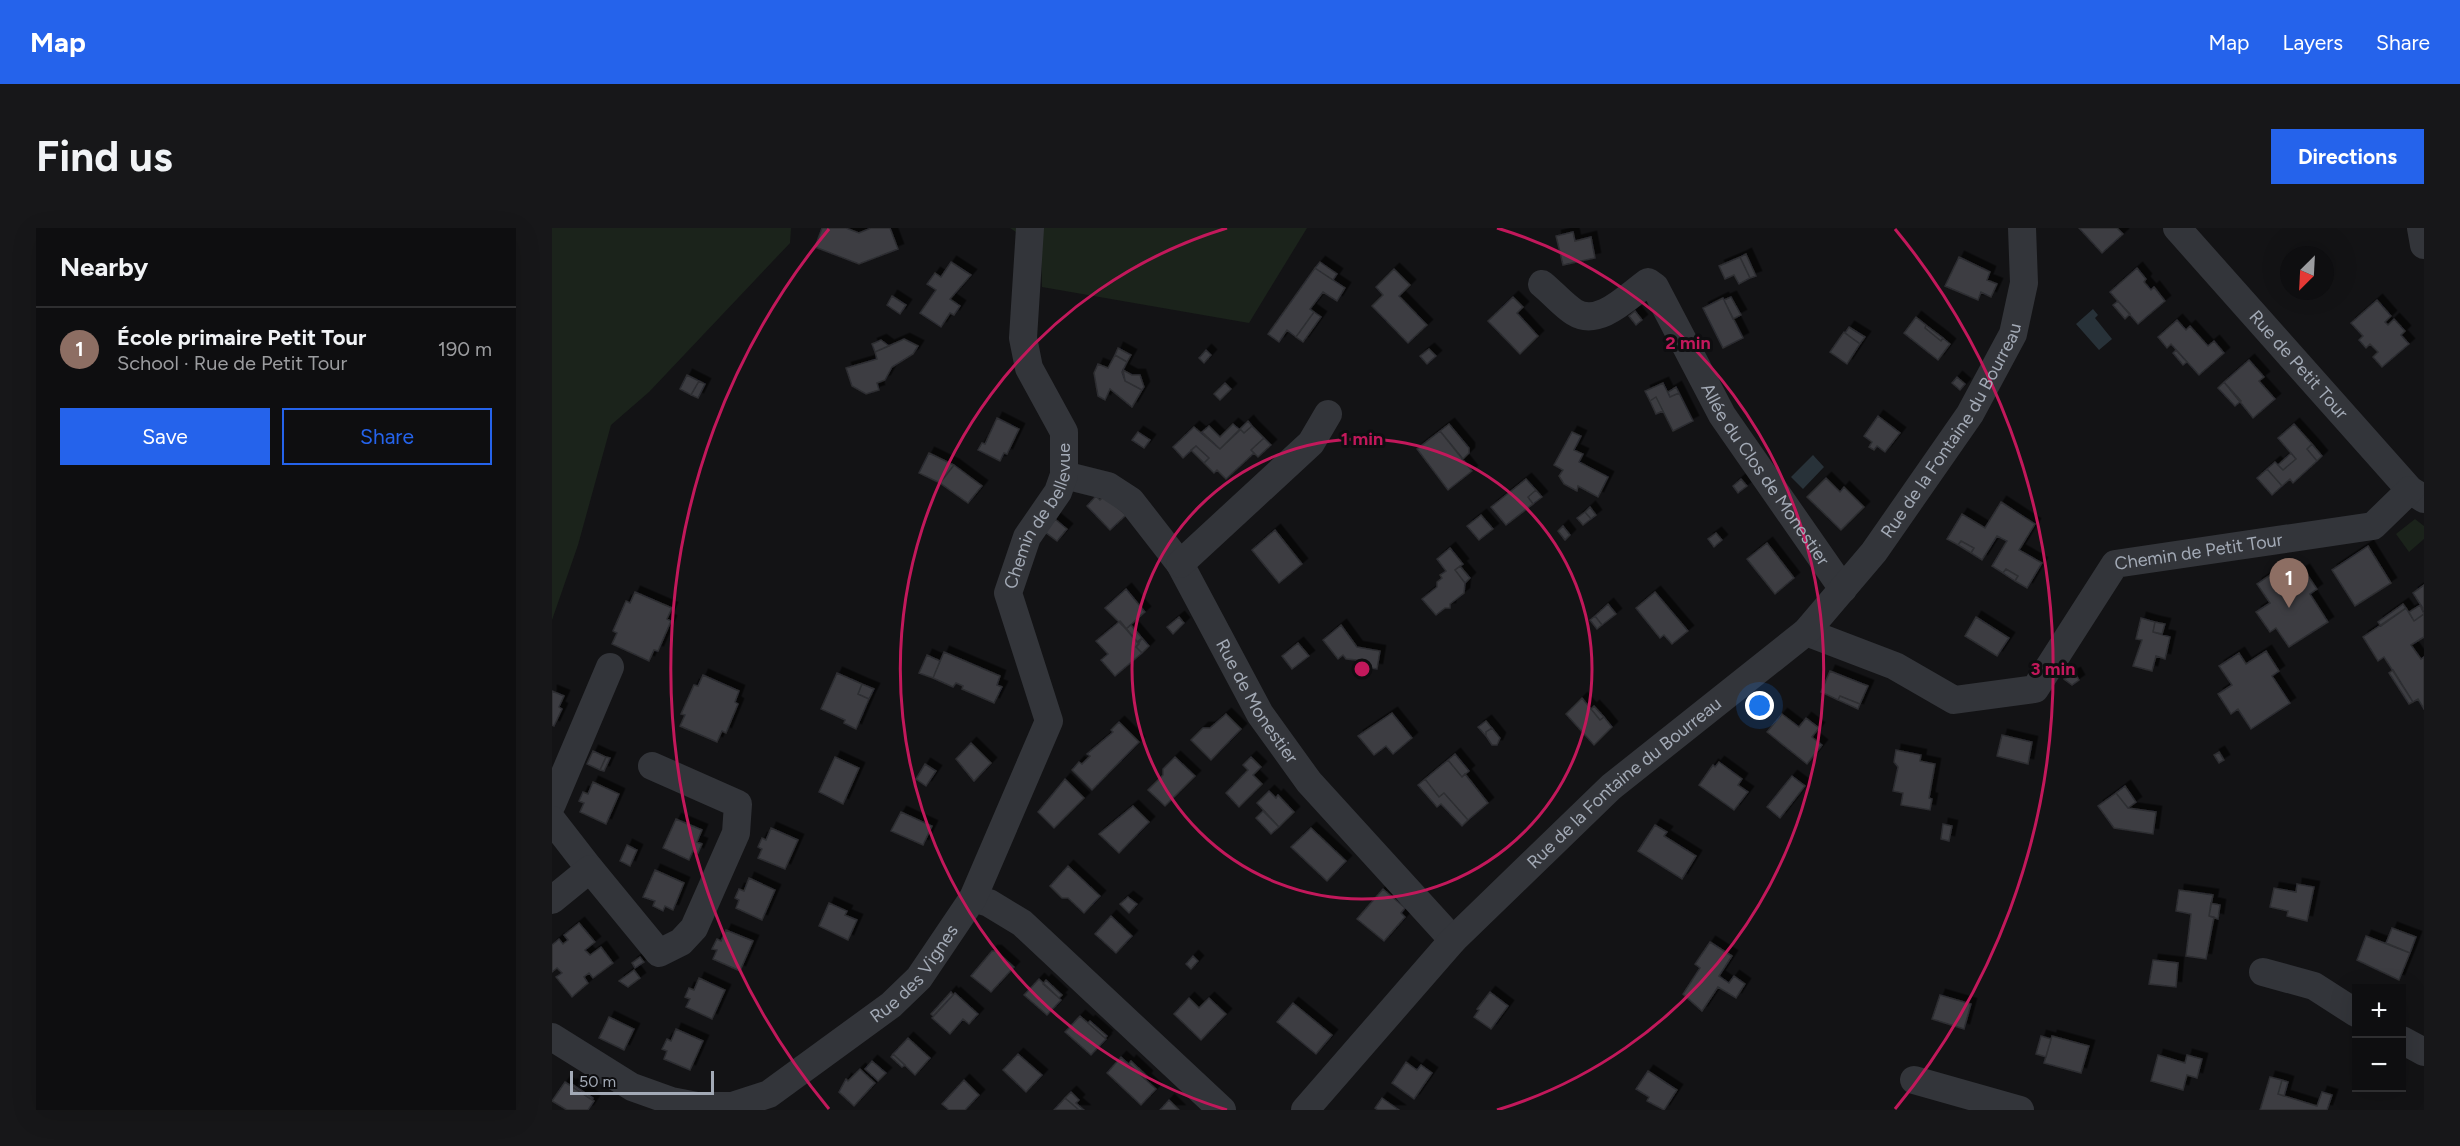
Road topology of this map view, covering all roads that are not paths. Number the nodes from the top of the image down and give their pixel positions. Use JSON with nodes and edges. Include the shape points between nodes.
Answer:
{"nodes":[{"id":1,"x":1030,"y":228,"type":"edge"},
{"id":2,"x":2022,"y":228,"type":"edge"},
{"id":3,"x":2177,"y":228,"type":"edge"},
{"id":4,"x":2421,"y":228,"type":"edge"},
{"id":5,"x":2424,"y":245,"type":"edge"},
{"id":6,"x":1542,"y":284,"type":"dead end"},
{"id":7,"x":1328,"y":414,"type":"dead end"},
{"id":8,"x":1064,"y":475,"type":"junction"},
{"id":9,"x":2417,"y":495,"type":"edge"},
{"id":10,"x":1180,"y":564,"type":"junction"},
{"id":11,"x":1843,"y":589,"type":"junction"},
{"id":12,"x":1806,"y":632,"type":"junction"},
{"id":13,"x":610,"y":667,"type":"dead end"},
{"id":14,"x":652,"y":766,"type":"dead end"},
{"id":15,"x":552,"y":804,"type":"edge"},
{"id":16,"x":552,"y":820,"type":"edge"},
{"id":17,"x":590,"y":869,"type":"junction"},
{"id":18,"x":973,"y":898,"type":"junction"},
{"id":19,"x":552,"y":900,"type":"edge"},
{"id":20,"x":1453,"y":940,"type":"junction"},
{"id":21,"x":2263,"y":972,"type":"dead end"},
{"id":22,"x":2352,"y":1010,"type":"edge"},
{"id":23,"x":552,"y":1037,"type":"edge"},
{"id":24,"x":2406,"y":1042,"type":"edge"},
{"id":25,"x":2424,"y":1052,"type":"edge"},
{"id":26,"x":1914,"y":1080,"type":"dead end"},
{"id":27,"x":771,"y":1102,"type":"edge"},
{"id":28,"x":1222,"y":1110,"type":"edge"},
{"id":29,"x":1305,"y":1110,"type":"edge"},
{"id":30,"x":2020,"y":1110,"type":"edge"}],
"edges":[{"from":1,"to":8,"type":"street","name":"Chemin de bellevue","via":[[1023,338],[1029,368],[1064,432]]},
{"from":2,"to":11,"type":"street","name":"Rue de la Fontaine du Bourreau","via":[[2024,283],[2013,334],[1970,414],[1874,552]]},
{"from":3,"to":9,"type":"street","name":"Rue de Petit Tour"},
{"from":4,"to":5,"type":"street"},
{"from":6,"to":11,"type":"street","name":"Allée du Clos de Monestier","via":[[1586,317],[1599,316],[1648,282],[1655,287],[1722,415]]},
{"from":7,"to":10,"type":"street","via":[[1311,443]]},
{"from":8,"to":10,"type":"street","name":"Rue de Monestier","via":[[1107,486],[1131,501]]},
{"from":8,"to":18,"type":"street","name":"Chemin de bellevue","via":[[1058,492],[1027,537],[1008,593],[1048,721]]},
{"from":9,"to":12,"type":"street","name":"Chemin de Petit Tour","via":[[2373,526],[2115,564],[2035,689],[1954,700],[1895,666]]},
{"from":10,"to":20,"type":"street","name":"Rue de Monestier","via":[[1266,723],[1309,782]]},
{"from":11,"to":12,"type":"street","name":"Rue de la Fontaine du Bourreau"},
{"from":12,"to":20,"type":"street","name":"Rue de la Fontaine du Bourreau","via":[[1611,787]]},
{"from":13,"to":15,"type":"street"},
{"from":14,"to":17,"type":"street","via":[[738,804],[736,833],[694,928],[681,942],[659,953]]},
{"from":16,"to":17,"type":"street"},
{"from":17,"to":19,"type":"street"},
{"from":18,"to":27,"type":"street","name":"Rue des Vignes","via":[[919,978]]},
{"from":18,"to":28,"type":"street","via":[[1022,922]]},
{"from":20,"to":29,"type":"street","name":"Rue de la Fontaine du Bourreau"},
{"from":21,"to":22,"type":"street","via":[[2314,986]]},
{"from":23,"to":27,"type":"street","name":"Rue des Vignes","via":[[632,1087],[671,1101],[697,1106]]},
{"from":24,"to":25,"type":"street"},
{"from":26,"to":30,"type":"street"}]}
